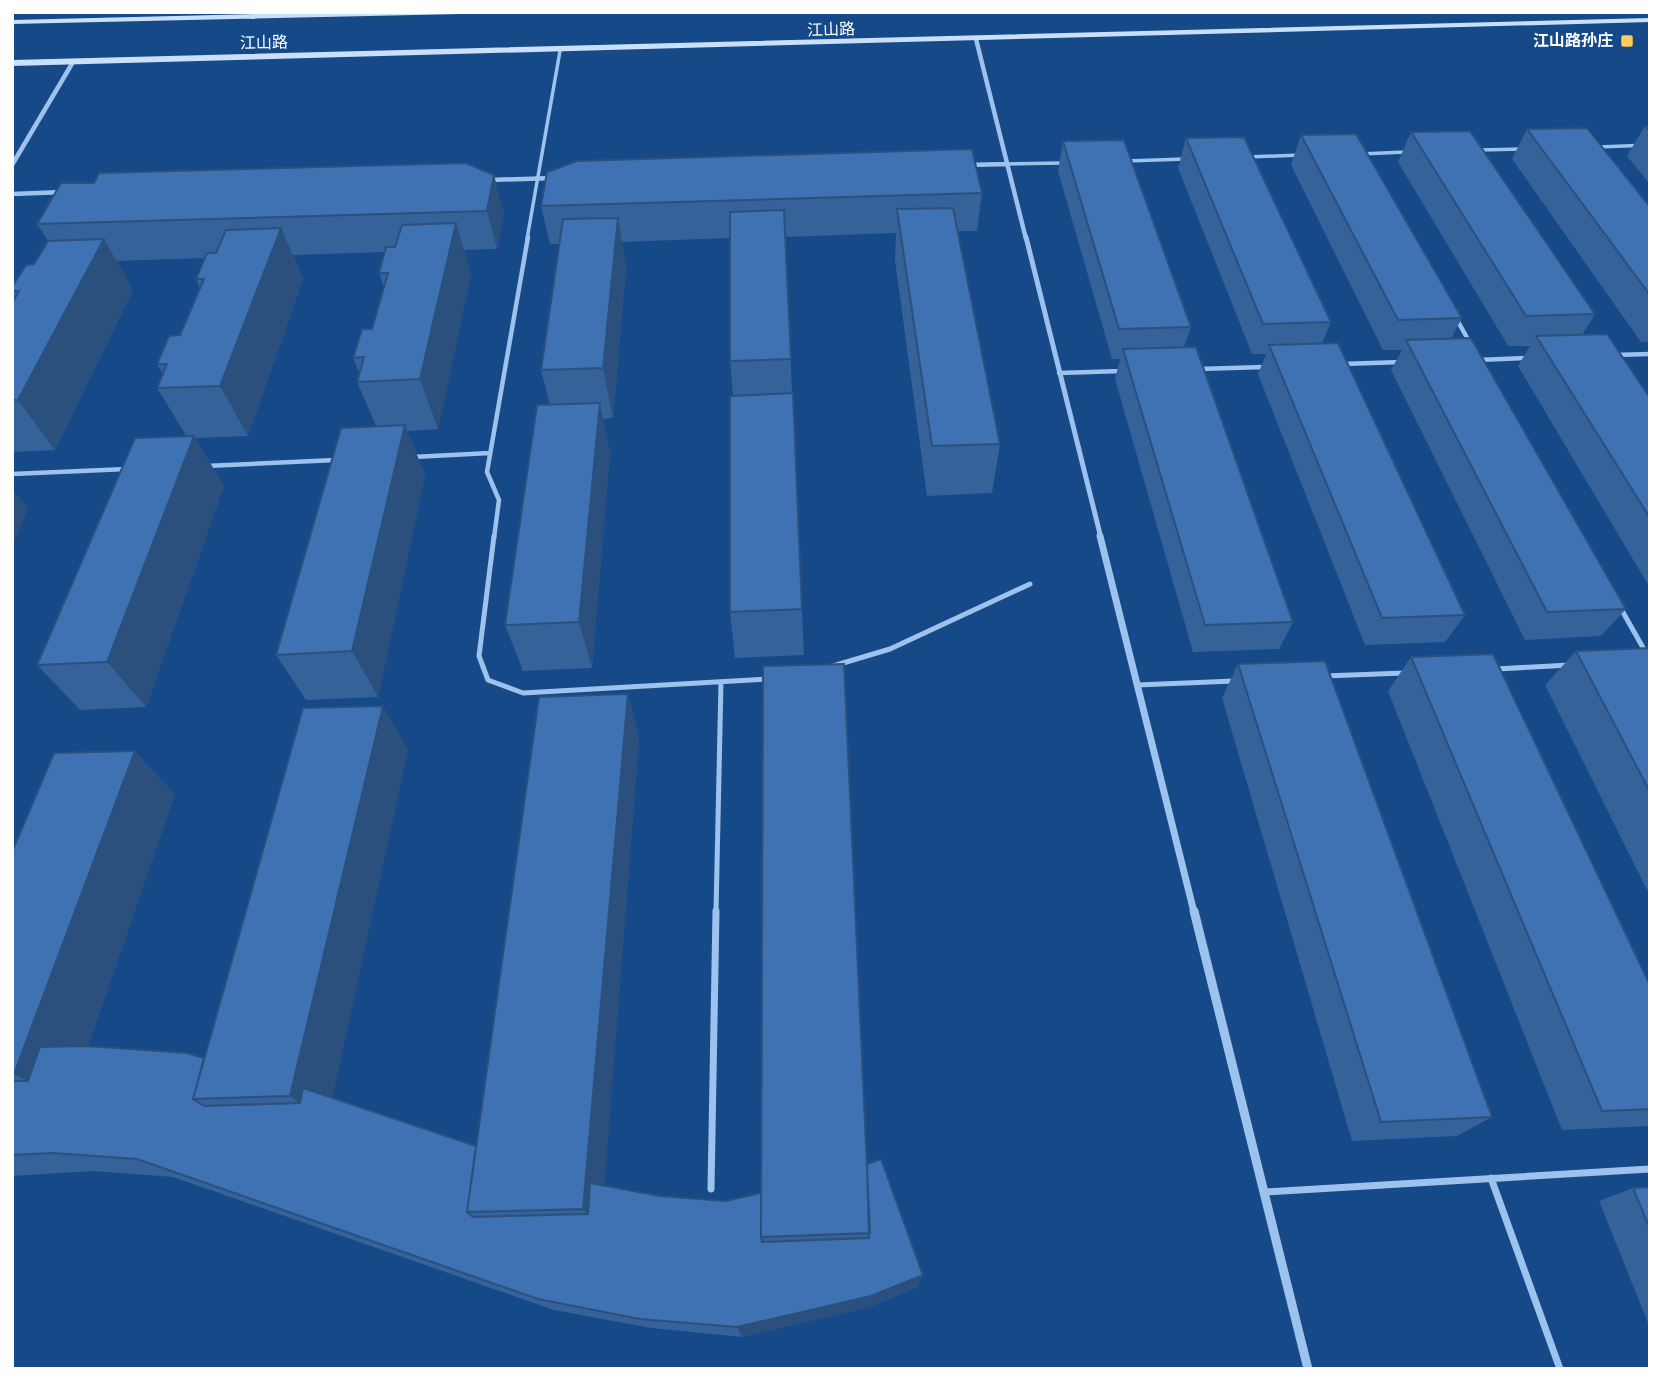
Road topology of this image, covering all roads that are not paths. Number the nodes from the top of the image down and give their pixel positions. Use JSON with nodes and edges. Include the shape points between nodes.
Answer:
{"nodes":[{"id":1,"x":461,"y":12,"type":"edge"},
{"id":2,"x":1650,"y":20,"type":"edge"},
{"id":3,"x":12,"y":22,"type":"edge"},
{"id":4,"x":976,"y":39,"type":"junction"},
{"id":5,"x":560,"y":51,"type":"junction"},
{"id":6,"x":73,"y":62,"type":"junction"},
{"id":7,"x":12,"y":63,"type":"edge"},
{"id":8,"x":1650,"y":145,"type":"edge"},
{"id":9,"x":1595,"y":147,"type":"edge"},
{"id":10,"x":1527,"y":149,"type":"edge"},
{"id":11,"x":1472,"y":150,"type":"edge"},
{"id":12,"x":1418,"y":152,"type":"edge"},
{"id":13,"x":1350,"y":154,"type":"edge"},
{"id":14,"x":1363,"y":154,"type":"junction"},
{"id":15,"x":1308,"y":155,"type":"edge"},
{"id":16,"x":1240,"y":157,"type":"edge"},
{"id":17,"x":1199,"y":159,"type":"edge"},
{"id":18,"x":1117,"y":161,"type":"edge"},
{"id":19,"x":1076,"y":162,"type":"edge"},
{"id":20,"x":1007,"y":164,"type":"junction"},
{"id":21,"x":12,"y":165,"type":"edge"},
{"id":22,"x":966,"y":166,"type":"edge"},
{"id":23,"x":1370,"y":166,"type":"edge"},
{"id":24,"x":566,"y":177,"type":"edge"},
{"id":25,"x":538,"y":178,"type":"junction"},
{"id":26,"x":483,"y":180,"type":"edge"},
{"id":27,"x":68,"y":192,"type":"edge"},
{"id":28,"x":12,"y":194,"type":"edge"},
{"id":29,"x":1452,"y":311,"type":"edge"},
{"id":30,"x":1650,"y":354,"type":"edge"},
{"id":31,"x":1611,"y":355,"type":"edge"},
{"id":32,"x":1532,"y":358,"type":"dead end"},
{"id":33,"x":1480,"y":359,"type":"junction"},
{"id":34,"x":1466,"y":360,"type":"edge"},
{"id":35,"x":1412,"y":362,"type":"edge"},
{"id":36,"x":1330,"y":364,"type":"edge"},
{"id":37,"x":1276,"y":366,"type":"edge"},
{"id":38,"x":1195,"y":369,"type":"edge"},
{"id":39,"x":1127,"y":371,"type":"edge"},
{"id":40,"x":1486,"y":372,"type":"edge"},
{"id":41,"x":1059,"y":373,"type":"junction"},
{"id":42,"x":490,"y":453,"type":"junction"},
{"id":43,"x":408,"y":457,"type":"dead end"},
{"id":44,"x":340,"y":460,"type":"edge"},
{"id":45,"x":203,"y":466,"type":"dead end"},
{"id":46,"x":135,"y":469,"type":"edge"},
{"id":47,"x":12,"y":474,"type":"edge"},
{"id":48,"x":1030,"y":584,"type":"dead end"},
{"id":49,"x":1616,"y":600,"type":"edge"},
{"id":50,"x":1650,"y":661,"type":"edge"},
{"id":51,"x":1636,"y":663,"type":"edge"},
{"id":52,"x":1580,"y":665,"type":"edge"},
{"id":53,"x":828,"y":667,"type":"edge"},
{"id":54,"x":1483,"y":669,"type":"edge"},
{"id":55,"x":1414,"y":672,"type":"edge"},
{"id":56,"x":1317,"y":677,"type":"edge"},
{"id":57,"x":777,"y":679,"type":"edge"},
{"id":58,"x":1248,"y":680,"type":"edge"},
{"id":59,"x":721,"y":682,"type":"junction"},
{"id":60,"x":1137,"y":685,"type":"junction"},
{"id":61,"x":1650,"y":1169,"type":"edge"},
{"id":62,"x":1491,"y":1178,"type":"junction"},
{"id":63,"x":711,"y":1188,"type":"dead end"},
{"id":64,"x":1264,"y":1192,"type":"junction"},
{"id":65,"x":1308,"y":1369,"type":"edge"},
{"id":66,"x":1560,"y":1369,"type":"edge"}],
"edges":[{"from":1,"to":3,"type":"main road","name":"江山路"},
{"from":2,"to":4,"type":"main road","name":"江山路"},
{"from":4,"to":5,"type":"main road","name":"江山路"},
{"from":4,"to":20,"type":"street"},
{"from":5,"to":6,"type":"main road","name":"江山路"},
{"from":5,"to":25,"type":"lane"},
{"from":6,"to":7,"type":"main road","name":"江山路"},
{"from":6,"to":21,"type":"street"},
{"from":8,"to":9,"type":"lane"},
{"from":10,"to":11,"type":"lane"},
{"from":12,"to":14,"type":"lane"},
{"from":13,"to":14,"type":"lane"},
{"from":14,"to":23,"type":"lane"},
{"from":15,"to":16,"type":"lane"},
{"from":17,"to":18,"type":"lane"},
{"from":19,"to":20,"type":"lane"},
{"from":20,"to":22,"type":"street"},
{"from":20,"to":41,"type":"street"},
{"from":24,"to":25,"type":"street"},
{"from":25,"to":26,"type":"street"},
{"from":25,"to":42,"type":"lane"},
{"from":27,"to":28,"type":"street"},
{"from":29,"to":33,"type":"lane"},
{"from":30,"to":31,"type":"lane"},
{"from":32,"to":33,"type":"lane"},
{"from":33,"to":34,"type":"lane"},
{"from":33,"to":40,"type":"lane"},
{"from":35,"to":36,"type":"lane"},
{"from":37,"to":38,"type":"lane"},
{"from":39,"to":41,"type":"lane"},
{"from":41,"to":60,"type":"street"},
{"from":42,"to":43,"type":"lane"},
{"from":42,"to":59,"type":"lane","via":[[487,472],[499,500],[479,656],[488,680],[523,694]]},
{"from":44,"to":45,"type":"lane"},
{"from":46,"to":47,"type":"lane"},
{"from":48,"to":53,"type":"lane","via":[[890,649]]},
{"from":49,"to":50,"type":"lane"},
{"from":50,"to":51,"type":"lane"},
{"from":52,"to":54,"type":"lane"},
{"from":55,"to":56,"type":"lane"},
{"from":57,"to":59,"type":"lane"},
{"from":58,"to":60,"type":"lane"},
{"from":59,"to":63,"type":"lane"},
{"from":60,"to":64,"type":"street"},
{"from":61,"to":62,"type":"lane"},
{"from":62,"to":64,"type":"lane"},
{"from":62,"to":66,"type":"lane"},
{"from":64,"to":65,"type":"street"}]}
